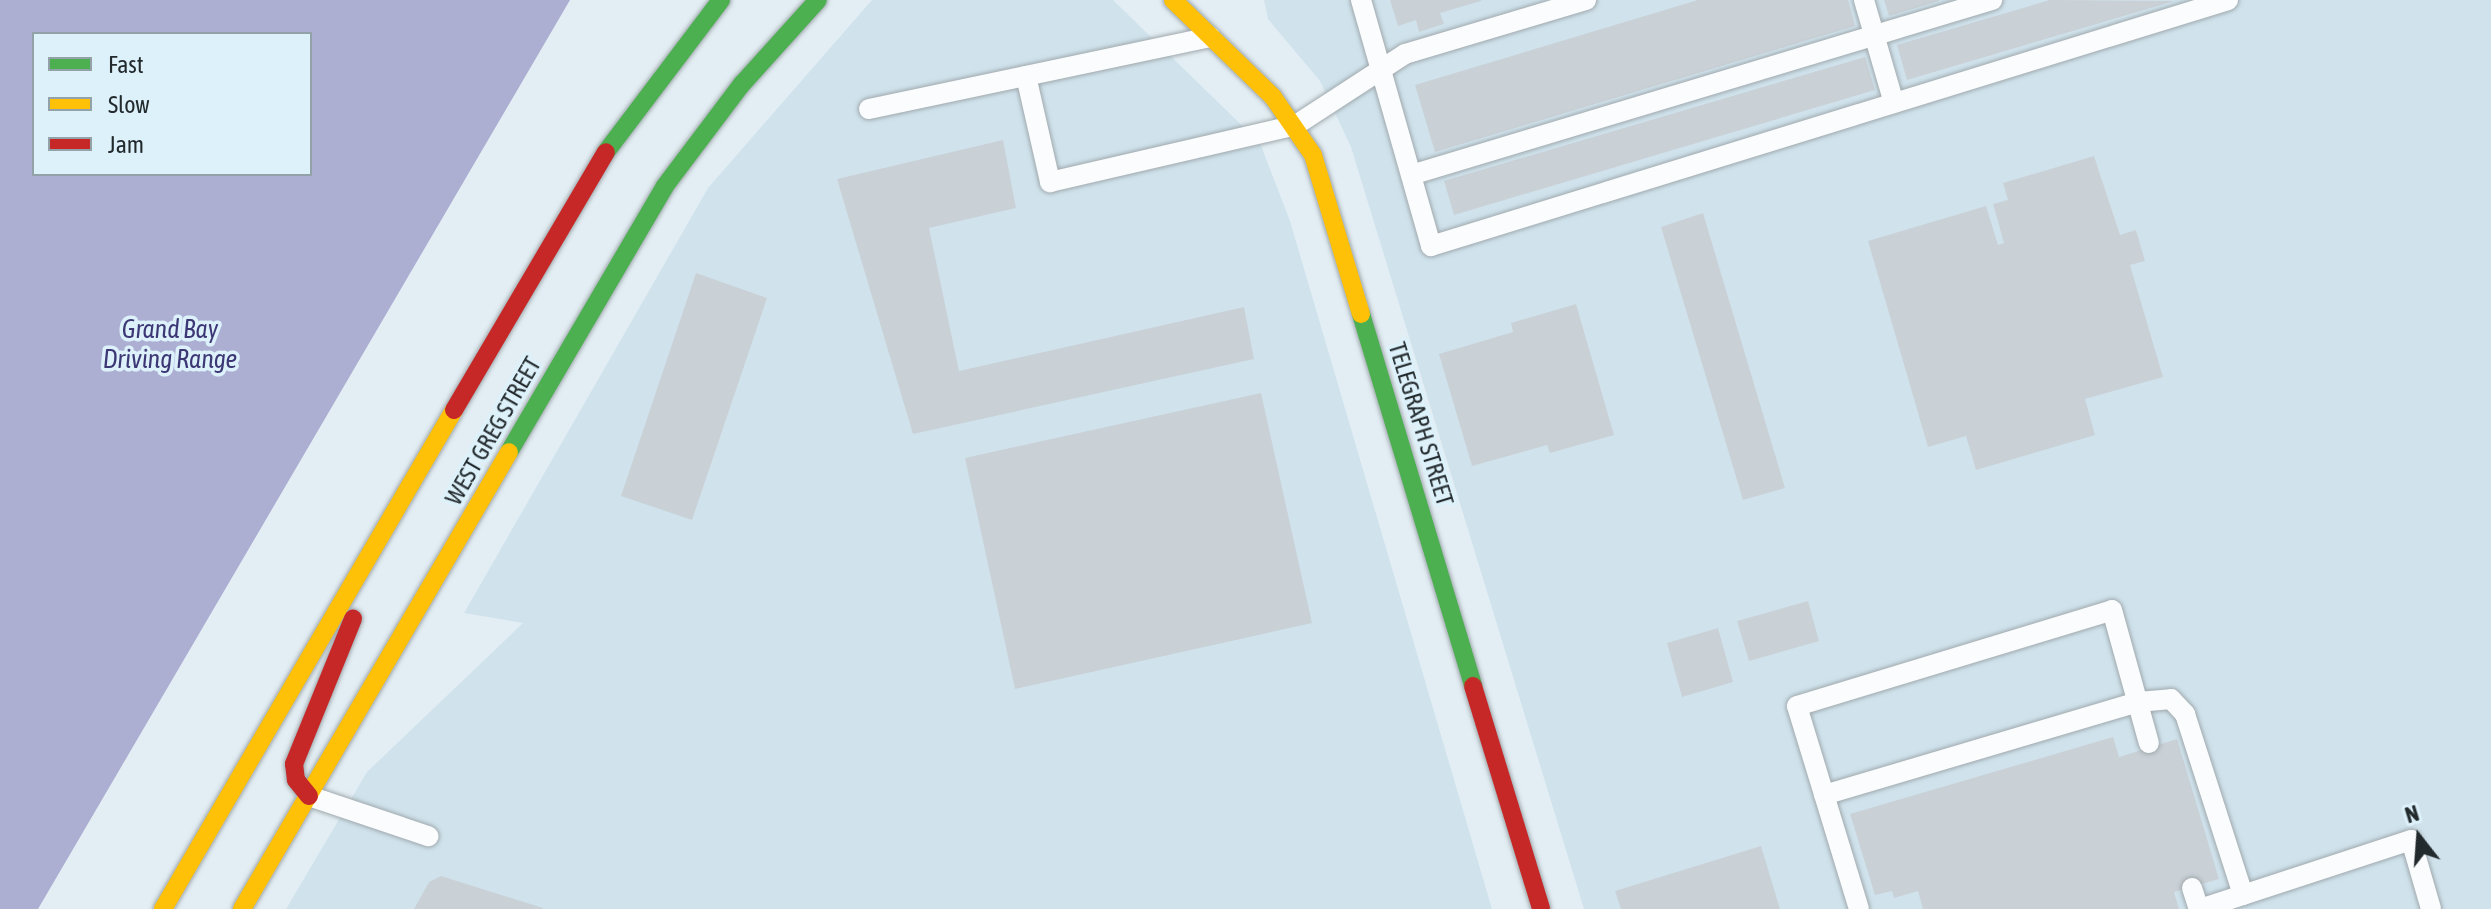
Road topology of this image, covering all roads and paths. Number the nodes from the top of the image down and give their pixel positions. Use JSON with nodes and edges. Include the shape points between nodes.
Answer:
{"nodes":[{"id":1,"x":721,"y":0,"type":"edge"},
{"id":2,"x":818,"y":0,"type":"edge"},
{"id":3,"x":1173,"y":0,"type":"edge"},
{"id":4,"x":1361,"y":0,"type":"edge"},
{"id":5,"x":1586,"y":0,"type":"edge"},
{"id":6,"x":1864,"y":0,"type":"edge"},
{"id":7,"x":1992,"y":0,"type":"edge"},
{"id":8,"x":2228,"y":0,"type":"edge"},
{"id":9,"x":1874,"y":36,"type":"junction"},
{"id":10,"x":1211,"y":37,"type":"junction"},
{"id":11,"x":1382,"y":70,"type":"junction"},
{"id":12,"x":1026,"y":76,"type":"junction"},
{"id":13,"x":1894,"y":103,"type":"junction"},
{"id":14,"x":869,"y":109,"type":"dead end"},
{"id":15,"x":1296,"y":125,"type":"junction"},
{"id":16,"x":1411,"y":175,"type":"junction"},
{"id":17,"x":384,"y":530,"type":"junction"},
{"id":18,"x":2138,"y":702,"type":"junction"},
{"id":19,"x":2149,"y":743,"type":"dead end"},
{"id":20,"x":1824,"y":795,"type":"junction"},
{"id":21,"x":309,"y":796,"type":"junction"},
{"id":22,"x":428,"y":836,"type":"dead end"},
{"id":23,"x":2192,"y":888,"type":"dead end"},
{"id":24,"x":2243,"y":895,"type":"junction"},
{"id":25,"x":163,"y":909,"type":"edge"},
{"id":26,"x":242,"y":909,"type":"edge"},
{"id":27,"x":1541,"y":909,"type":"edge"},
{"id":28,"x":1859,"y":909,"type":"edge"},
{"id":29,"x":2199,"y":909,"type":"edge"},
{"id":30,"x":2431,"y":909,"type":"edge"}],
"edges":[{"from":1,"to":17,"type":"main road","name":"WEST GREG STREET","via":[[619,130]]},
{"from":2,"to":21,"type":"main road","name":"WEST GREG STREET","via":[[742,84],[665,186]]},
{"from":3,"to":10,"type":"main road","name":"TELEGRAPH STREET"},
{"from":4,"to":11,"type":"lane"},
{"from":5,"to":11,"type":"lane","via":[[1405,54]]},
{"from":6,"to":9,"type":"lane"},
{"from":7,"to":9,"type":"lane"},
{"from":8,"to":13,"type":"lane"},
{"from":9,"to":13,"type":"lane"},
{"from":9,"to":16,"type":"lane"},
{"from":10,"to":12,"type":"lane"},
{"from":10,"to":15,"type":"main road","name":"TELEGRAPH STREET"},
{"from":11,"to":15,"type":"lane"},
{"from":11,"to":16,"type":"lane"},
{"from":12,"to":14,"type":"lane"},
{"from":12,"to":15,"type":"lane","via":[[1050,182]]},
{"from":13,"to":16,"type":"lane","via":[[1431,246]]},
{"from":15,"to":27,"type":"main road","name":"TELEGRAPH STREET","via":[[1329,202]]},
{"from":17,"to":21,"type":"main road","via":[[332,681],[294,764],[296,780]]},
{"from":17,"to":25,"type":"main road","name":"WEST GREG STREET"},
{"from":18,"to":19,"type":"lane"},
{"from":18,"to":20,"type":"lane"},
{"from":18,"to":20,"type":"lane","via":[[2112,610],[1797,706]]},
{"from":18,"to":24,"type":"lane","via":[[2171,699],[2185,714]]},
{"from":20,"to":28,"type":"lane"},
{"from":21,"to":22,"type":"lane"},
{"from":21,"to":26,"type":"main road","name":"WEST GREG STREET"},
{"from":23,"to":29,"type":"lane"},
{"from":24,"to":29,"type":"lane"},
{"from":24,"to":30,"type":"lane","via":[[2411,840]]}]}
